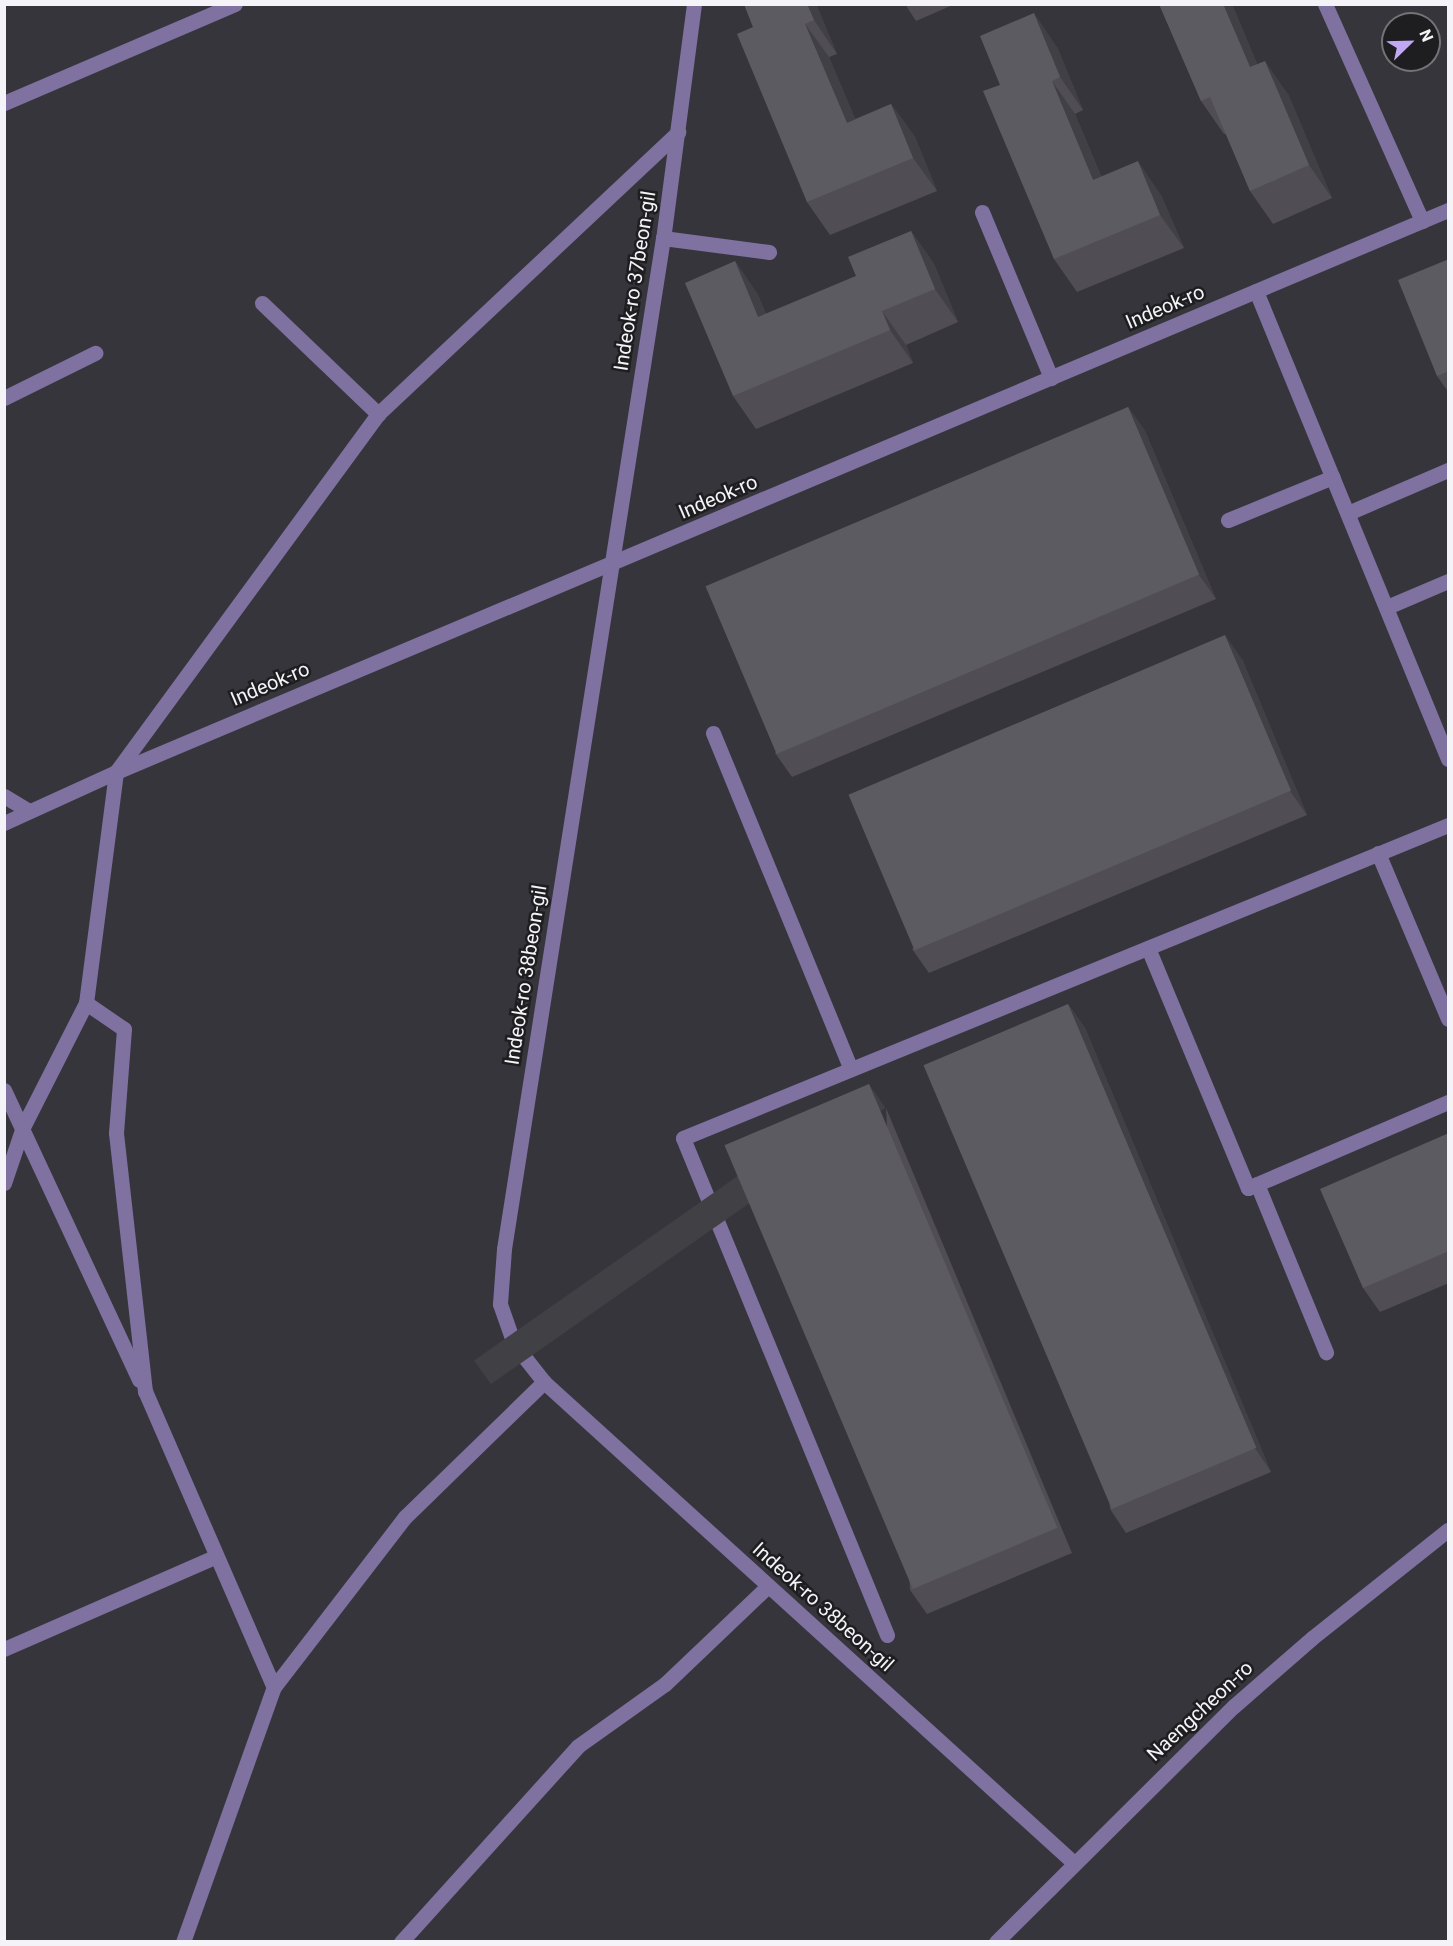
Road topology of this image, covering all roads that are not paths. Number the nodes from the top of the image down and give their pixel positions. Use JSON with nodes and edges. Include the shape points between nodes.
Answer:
{"nodes":[{"id":1,"x":235,"y":4,"type":"edge"},
{"id":2,"x":694,"y":4,"type":"edge"},
{"id":3,"x":1325,"y":4,"type":"edge"},
{"id":4,"x":4,"y":104,"type":"edge"},
{"id":5,"x":678,"y":132,"type":"junction"},
{"id":6,"x":1449,"y":210,"type":"edge"},
{"id":7,"x":982,"y":212,"type":"dead end"},
{"id":8,"x":1422,"y":221,"type":"junction"},
{"id":9,"x":663,"y":238,"type":"junction"},
{"id":10,"x":769,"y":252,"type":"dead end"},
{"id":11,"x":1256,"y":291,"type":"junction"},
{"id":12,"x":262,"y":303,"type":"dead end"},
{"id":13,"x":95,"y":353,"type":"dead end"},
{"id":14,"x":1051,"y":378,"type":"junction"},
{"id":15,"x":4,"y":398,"type":"edge"},
{"id":16,"x":378,"y":414,"type":"junction"},
{"id":17,"x":1449,"y":470,"type":"edge"},
{"id":18,"x":1333,"y":477,"type":"junction"},
{"id":19,"x":1348,"y":513,"type":"junction"},
{"id":20,"x":1228,"y":520,"type":"dead end"},
{"id":21,"x":613,"y":564,"type":"junction"},
{"id":22,"x":1449,"y":581,"type":"edge"},
{"id":23,"x":1386,"y":607,"type":"junction"},
{"id":24,"x":713,"y":733,"type":"dead end"},
{"id":25,"x":1449,"y":759,"type":"edge"},
{"id":26,"x":116,"y":772,"type":"junction"},
{"id":27,"x":4,"y":796,"type":"edge"},
{"id":28,"x":29,"y":812,"type":"junction"},
{"id":29,"x":4,"y":823,"type":"edge"},
{"id":30,"x":1449,"y":825,"type":"edge"},
{"id":31,"x":1378,"y":853,"type":"junction"},
{"id":32,"x":1148,"y":948,"type":"junction"},
{"id":33,"x":86,"y":1003,"type":"junction"},
{"id":34,"x":1449,"y":1019,"type":"edge"},
{"id":35,"x":851,"y":1069,"type":"junction"},
{"id":36,"x":4,"y":1090,"type":"edge"},
{"id":37,"x":1449,"y":1102,"type":"edge"},
{"id":38,"x":23,"y":1127,"type":"junction"},
{"id":39,"x":4,"y":1183,"type":"edge"},
{"id":40,"x":1257,"y":1184,"type":"junction"},
{"id":41,"x":1326,"y":1352,"type":"dead end"},
{"id":42,"x":544,"y":1382,"type":"junction"},
{"id":43,"x":144,"y":1391,"type":"junction"},
{"id":44,"x":1449,"y":1530,"type":"edge"},
{"id":45,"x":215,"y":1557,"type":"junction"},
{"id":46,"x":768,"y":1586,"type":"junction"},
{"id":47,"x":887,"y":1635,"type":"dead end"},
{"id":48,"x":4,"y":1649,"type":"edge"},
{"id":49,"x":274,"y":1687,"type":"junction"},
{"id":50,"x":1074,"y":1863,"type":"junction"},
{"id":51,"x":183,"y":1941,"type":"edge"},
{"id":52,"x":401,"y":1941,"type":"edge"},
{"id":53,"x":996,"y":1941,"type":"edge"}],
"edges":[{"from":1,"to":4,"type":"street"},
{"from":2,"to":5,"type":"street","name":"Indeok-ro 37beon-gil"},
{"from":3,"to":8,"type":"street"},
{"from":5,"to":9,"type":"street","name":"Indeok-ro 37beon-gil"},
{"from":5,"to":16,"type":"street"},
{"from":6,"to":8,"type":"street","name":"Indeok-ro"},
{"from":7,"to":14,"type":"street"},
{"from":8,"to":11,"type":"street","name":"Indeok-ro"},
{"from":9,"to":10,"type":"street"},
{"from":9,"to":21,"type":"street","name":"Indeok-ro 37beon-gil"},
{"from":11,"to":14,"type":"street","name":"Indeok-ro"},
{"from":11,"to":18,"type":"street"},
{"from":12,"to":16,"type":"street"},
{"from":13,"to":15,"type":"street"},
{"from":14,"to":21,"type":"street","name":"Indeok-ro"},
{"from":16,"to":26,"type":"street"},
{"from":17,"to":19,"type":"street"},
{"from":18,"to":19,"type":"street"},
{"from":18,"to":20,"type":"street"},
{"from":19,"to":23,"type":"street"},
{"from":21,"to":26,"type":"street","name":"Indeok-ro"},
{"from":21,"to":42,"type":"street","name":"Indeok-ro 38beon-gil","via":[[504,1249],[500,1304],[514,1344]]},
{"from":22,"to":23,"type":"street"},
{"from":23,"to":25,"type":"street"},
{"from":24,"to":35,"type":"street"},
{"from":26,"to":28,"type":"street","name":"Indeok-ro"},
{"from":26,"to":33,"type":"street"},
{"from":27,"to":28,"type":"street"},
{"from":28,"to":29,"type":"street","name":"Indeok-ro"},
{"from":30,"to":31,"type":"street"},
{"from":31,"to":32,"type":"street"},
{"from":31,"to":34,"type":"street"},
{"from":32,"to":35,"type":"street"},
{"from":32,"to":40,"type":"street","via":[[1248,1188]]},
{"from":33,"to":38,"type":"street"},
{"from":33,"to":43,"type":"street","via":[[124,1029],[116,1133]]},
{"from":35,"to":47,"type":"street","via":[[683,1138]]},
{"from":36,"to":38,"type":"street"},
{"from":37,"to":40,"type":"street"},
{"from":38,"to":39,"type":"street"},
{"from":38,"to":43,"type":"street"},
{"from":40,"to":41,"type":"street"},
{"from":42,"to":46,"type":"street","name":"Indeok-ro 38beon-gil"},
{"from":42,"to":49,"type":"street","via":[[405,1517]]},
{"from":43,"to":45,"type":"street"},
{"from":44,"to":50,"type":"street","name":"Naengcheon-ro","via":[[1312,1638],[1234,1706]]},
{"from":45,"to":48,"type":"street"},
{"from":45,"to":49,"type":"street"},
{"from":46,"to":50,"type":"street","name":"Indeok-ro 38beon-gil"},
{"from":46,"to":52,"type":"street","via":[[665,1684],[578,1746]]},
{"from":49,"to":51,"type":"street"},
{"from":50,"to":53,"type":"street","name":"Naengcheon-ro"}]}
